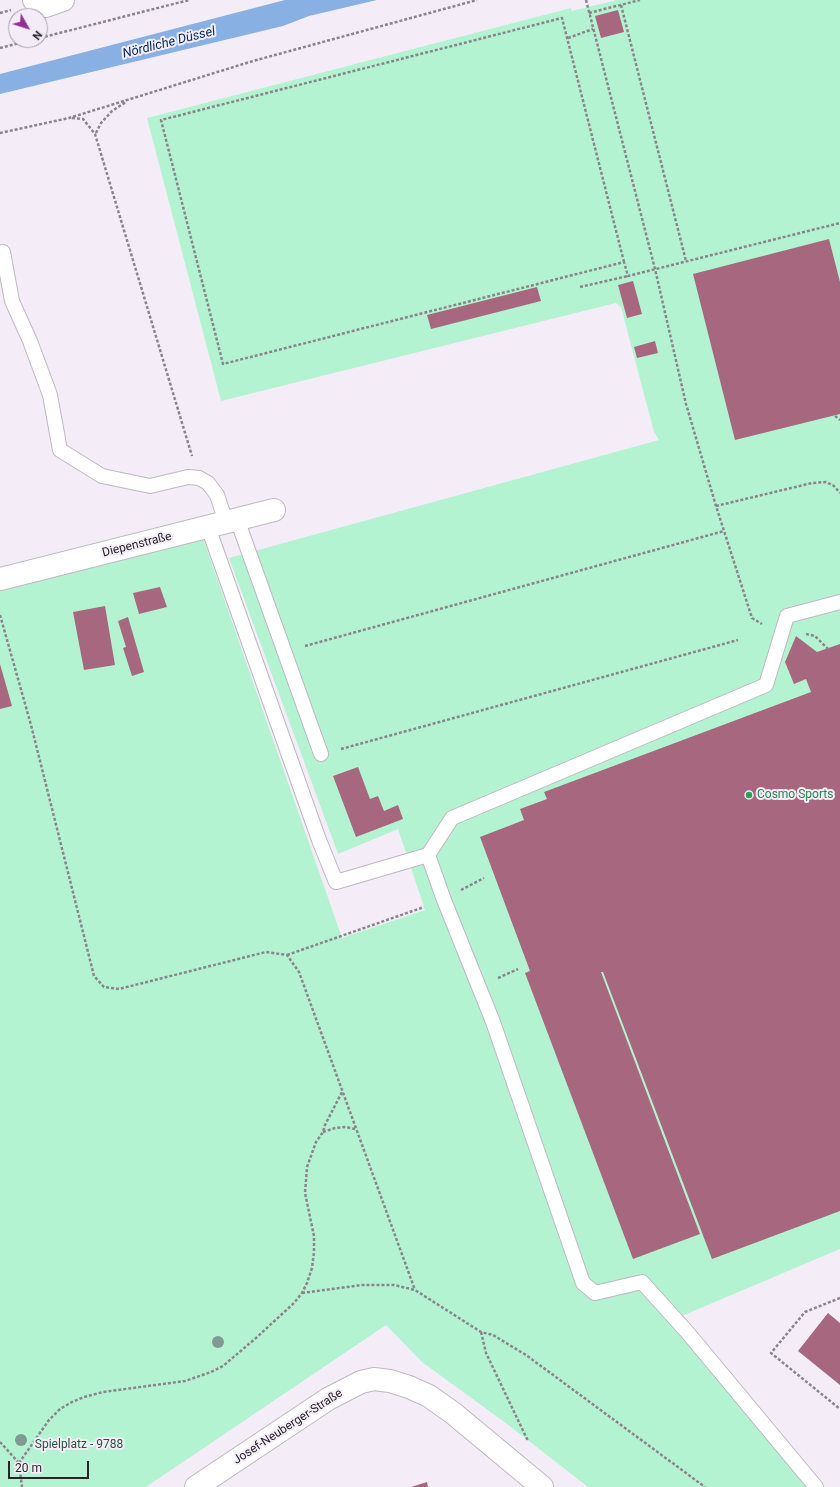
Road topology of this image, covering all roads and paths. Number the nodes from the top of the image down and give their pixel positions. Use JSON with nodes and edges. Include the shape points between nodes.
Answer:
{"nodes":[{"id":1,"x":63,"y":0,"type":"edge"},
{"id":2,"x":189,"y":0,"type":"edge"},
{"id":3,"x":477,"y":0,"type":"edge"},
{"id":4,"x":586,"y":0,"type":"edge"},
{"id":5,"x":640,"y":0,"type":"edge"},
{"id":6,"x":35,"y":1,"type":"edge"},
{"id":7,"x":622,"y":5,"type":"junction"},
{"id":8,"x":589,"y":13,"type":"junction"},
{"id":9,"x":593,"y":29,"type":"junction"},
{"id":10,"x":48,"y":36,"type":"edge"},
{"id":11,"x":568,"y":38,"type":"junction"},
{"id":12,"x":130,"y":99,"type":"junction"},
{"id":13,"x":69,"y":118,"type":"junction"},
{"id":14,"x":0,"y":133,"type":"edge"},
{"id":15,"x":95,"y":134,"type":"junction"},
{"id":16,"x":840,"y":223,"type":"edge"},
{"id":17,"x":3,"y":252,"type":"dead end"},
{"id":18,"x":686,"y":261,"type":"junction"},
{"id":19,"x":624,"y":262,"type":"junction"},
{"id":20,"x":655,"y":269,"type":"junction"},
{"id":21,"x":628,"y":276,"type":"junction"},
{"id":22,"x":580,"y":287,"type":"dead end"},
{"id":23,"x":835,"y":416,"type":"dead end"},
{"id":24,"x":840,"y":420,"type":"edge"},
{"id":25,"x":199,"y":478,"type":"junction"},
{"id":26,"x":840,"y":493,"type":"edge"},
{"id":27,"x":716,"y":506,"type":"junction"},
{"id":28,"x":274,"y":510,"type":"dead end"},
{"id":29,"x":224,"y":523,"type":"junction"},
{"id":30,"x":724,"y":530,"type":"junction"},
{"id":31,"x":0,"y":579,"type":"edge"},
{"id":32,"x":840,"y":602,"type":"edge"},
{"id":33,"x":0,"y":615,"type":"edge"},
{"id":34,"x":783,"y":629,"type":"junction"},
{"id":35,"x":738,"y":640,"type":"dead end"},
{"id":36,"x":828,"y":649,"type":"dead end"},
{"id":37,"x":285,"y":652,"type":"junction"},
{"id":38,"x":321,"y":754,"type":"joint"},
{"id":39,"x":428,"y":855,"type":"junction"},
{"id":40,"x":444,"y":900,"type":"junction"},
{"id":41,"x":287,"y":955,"type":"junction"},
{"id":42,"x":342,"y":1092,"type":"junction"},
{"id":43,"x":356,"y":1130,"type":"junction"},
{"id":44,"x":323,"y":1132,"type":"junction"},
{"id":45,"x":415,"y":1290,"type":"junction"},
{"id":46,"x":302,"y":1293,"type":"junction"},
{"id":47,"x":840,"y":1298,"type":"edge"},
{"id":48,"x":482,"y":1332,"type":"junction"},
{"id":49,"x":840,"y":1409,"type":"edge"},
{"id":50,"x":0,"y":1442,"type":"edge"},
{"id":51,"x":513,"y":1462,"type":"junction"},
{"id":52,"x":19,"y":1463,"type":"junction"},
{"id":53,"x":22,"y":1487,"type":"edge"},
{"id":54,"x":196,"y":1487,"type":"edge"},
{"id":55,"x":542,"y":1487,"type":"edge"},
{"id":56,"x":705,"y":1487,"type":"edge"},
{"id":57,"x":816,"y":1487,"type":"edge"}],
"edges":[{"from":1,"to":6,"type":"street","via":[[46,6]]},
{"from":2,"to":10,"type":"path"},
{"from":3,"to":12,"type":"path","via":[[253,61]]},
{"from":4,"to":8,"type":"path"},
{"from":5,"to":7,"type":"path"},
{"from":7,"to":8,"type":"path"},
{"from":7,"to":18,"type":"path"},
{"from":8,"to":9,"type":"path"},
{"from":9,"to":11,"type":"path"},
{"from":9,"to":20,"type":"path"},
{"from":11,"to":19,"type":"path"},
{"from":11,"to":19,"type":"path","via":[[562,18],[161,120],[223,364]]},
{"from":12,"to":13,"type":"path"},
{"from":12,"to":15,"type":"path","via":[[101,123]]},
{"from":13,"to":14,"type":"path"},
{"from":13,"to":15,"type":"path","via":[[83,119]]},
{"from":15,"to":25,"type":"path"},
{"from":16,"to":18,"type":"path"},
{"from":17,"to":25,"type":"lane","via":[[12,301],[50,395],[60,450],[102,476],[150,486],[188,477]]},
{"from":18,"to":20,"type":"path"},
{"from":19,"to":21,"type":"path"},
{"from":20,"to":21,"type":"path"},
{"from":20,"to":27,"type":"path","via":[[686,404]]},
{"from":21,"to":22,"type":"path"},
{"from":23,"to":24,"type":"path"},
{"from":25,"to":29,"type":"lane","via":[[208,482],[217,495]]},
{"from":26,"to":27,"type":"path","via":[[826,482],[812,483]]},
{"from":27,"to":30,"type":"path"},
{"from":28,"to":29,"type":"street","name":"Diepenstraße"},
{"from":29,"to":31,"type":"street","name":"Diepenstraße"},
{"from":29,"to":37,"type":"lane"},
{"from":29,"to":39,"type":"lane","via":[[319,840],[336,882]]},
{"from":30,"to":34,"type":"path","via":[[752,618],[766,626]]},
{"from":30,"to":37,"type":"path"},
{"from":32,"to":34,"type":"lane","via":[[787,616]]},
{"from":33,"to":41,"type":"path","via":[[31,725],[94,976],[104,987],[119,989],[266,952]]},
{"from":34,"to":36,"type":"path","via":[[815,636]]},
{"from":34,"to":39,"type":"lane","via":[[766,685],[452,818]]},
{"from":35,"to":38,"type":"path"},
{"from":37,"to":38,"type":"lane"},
{"from":39,"to":40,"type":"lane"},
{"from":40,"to":41,"type":"path"},
{"from":40,"to":57,"type":"lane","via":[[493,1022],[584,1283],[595,1293],[642,1282],[688,1333]]},
{"from":41,"to":42,"type":"path","via":[[299,972]]},
{"from":42,"to":43,"type":"path"},
{"from":42,"to":44,"type":"path"},
{"from":43,"to":44,"type":"path","via":[[346,1127]]},
{"from":43,"to":45,"type":"path"},
{"from":44,"to":46,"type":"path","via":[[309,1159],[305,1178],[314,1252],[312,1268]]},
{"from":45,"to":46,"type":"path","via":[[394,1285],[362,1285]]},
{"from":45,"to":48,"type":"path"},
{"from":46,"to":52,"type":"path","via":[[287,1311],[256,1338],[223,1366],[211,1372],[185,1382],[103,1392],[84,1397],[60,1409],[49,1420]]},
{"from":47,"to":49,"type":"path","via":[[805,1312],[771,1353]]},
{"from":48,"to":51,"type":"path","via":[[486,1353],[529,1443]]},
{"from":48,"to":56,"type":"path","via":[[493,1334],[526,1355]]},
{"from":50,"to":52,"type":"path"},
{"from":51,"to":54,"type":"street","name":"Josef-Neuberger-Straße","via":[[429,1396],[390,1381],[374,1379],[361,1382],[328,1399]]},
{"from":51,"to":55,"type":"street","name":"Josef-Neuberger-Straße"},
{"from":52,"to":53,"type":"path"}]}
